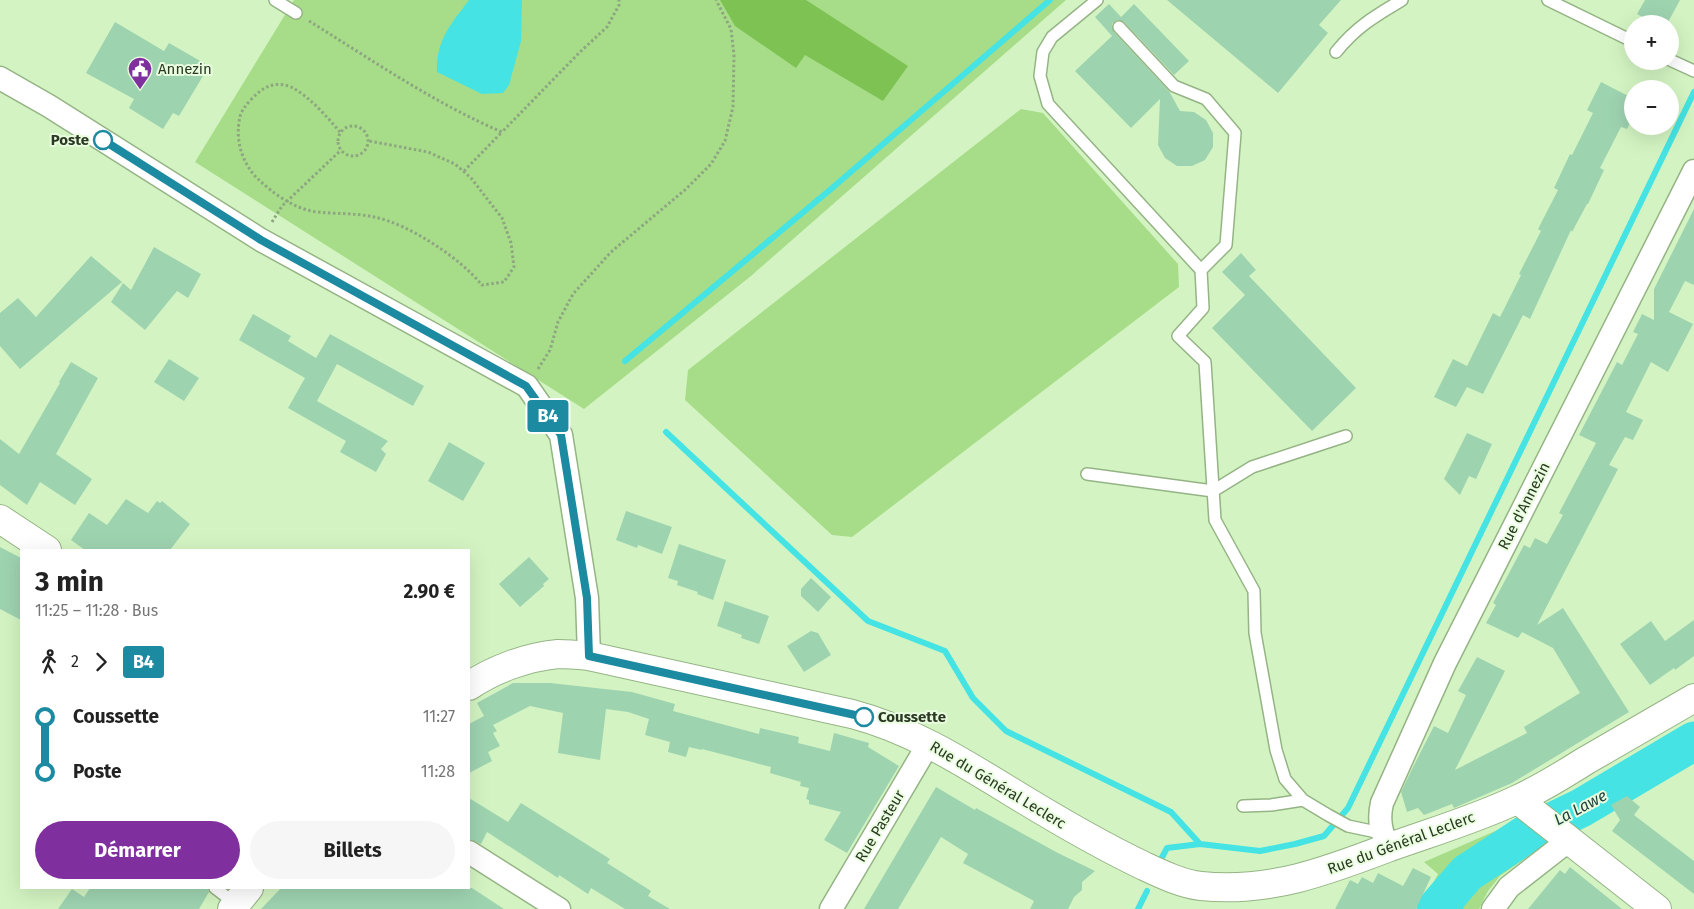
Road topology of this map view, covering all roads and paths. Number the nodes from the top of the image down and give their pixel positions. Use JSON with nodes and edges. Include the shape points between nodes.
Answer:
{"nodes":[{"id":1,"x":275,"y":0,"type":"edge"},
{"id":2,"x":619,"y":0,"type":"edge"},
{"id":3,"x":716,"y":0,"type":"edge"},
{"id":4,"x":1097,"y":0,"type":"edge"},
{"id":5,"x":1402,"y":0,"type":"edge"},
{"id":6,"x":1548,"y":0,"type":"edge"},
{"id":7,"x":296,"y":13,"type":"joint"},
{"id":8,"x":1119,"y":27,"type":"dead end"},
{"id":9,"x":1624,"y":38,"type":"edge"},
{"id":10,"x":1336,"y":52,"type":"dead end"},
{"id":11,"x":1679,"y":64,"type":"edge"},
{"id":12,"x":1692,"y":70,"type":"edge"},
{"id":13,"x":0,"y":78,"type":"edge"},
{"id":14,"x":340,"y":132,"type":"junction"},
{"id":15,"x":502,"y":132,"type":"junction"},
{"id":16,"x":369,"y":141,"type":"junction"},
{"id":17,"x":341,"y":150,"type":"junction"},
{"id":18,"x":464,"y":171,"type":"junction"},
{"id":19,"x":1694,"y":171,"type":"edge"},
{"id":20,"x":287,"y":202,"type":"junction"},
{"id":21,"x":261,"y":240,"type":"junction"},
{"id":22,"x":1201,"y":270,"type":"junction"},
{"id":23,"x":526,"y":386,"type":"junction"},
{"id":24,"x":1346,"y":436,"type":"dead end"},
{"id":25,"x":1087,"y":474,"type":"dead end"},
{"id":26,"x":1213,"y":490,"type":"junction"},
{"id":27,"x":0,"y":519,"type":"edge"},
{"id":28,"x":45,"y":549,"type":"edge"},
{"id":29,"x":589,"y":656,"type":"junction"},
{"id":30,"x":470,"y":685,"type":"edge"},
{"id":31,"x":1694,"y":698,"type":"edge"},
{"id":32,"x":929,"y":743,"type":"junction"},
{"id":33,"x":1303,"y":800,"type":"junction"},
{"id":34,"x":1522,"y":803,"type":"junction"},
{"id":35,"x":1243,"y":806,"type":"dead end"},
{"id":36,"x":1568,"y":838,"type":"junction"},
{"id":37,"x":1385,"y":841,"type":"junction"},
{"id":38,"x":470,"y":853,"type":"edge"},
{"id":39,"x":217,"y":889,"type":"edge"},
{"id":40,"x":239,"y":900,"type":"edge"},
{"id":41,"x":559,"y":909,"type":"edge"},
{"id":42,"x":831,"y":909,"type":"edge"},
{"id":43,"x":1493,"y":909,"type":"edge"},
{"id":44,"x":1657,"y":909,"type":"edge"}],
"edges":[{"from":1,"to":7,"type":"lane"},
{"from":2,"to":15,"type":"path","via":[[607,27]]},
{"from":3,"to":23,"type":"path","via":[[731,29],[734,55],[733,107],[724,141],[711,164],[611,252],[573,294],[558,322],[550,350]]},
{"from":4,"to":22,"type":"lane","via":[[1052,37],[1043,52],[1040,76],[1048,104]]},
{"from":5,"to":10,"type":"lane","via":[[1350,35]]},
{"from":6,"to":9,"type":"lane"},
{"from":7,"to":15,"type":"path","via":[[471,119]]},
{"from":8,"to":22,"type":"lane","via":[[1174,86],[1206,99],[1235,133],[1226,245]]},
{"from":11,"to":12,"type":"lane"},
{"from":13,"to":21,"type":"street"},
{"from":14,"to":16,"type":"path","via":[[353,125],[360,126]]},
{"from":14,"to":17,"type":"path","via":[[338,143]]},
{"from":14,"to":20,"type":"path","via":[[292,88],[278,84],[267,87],[247,105],[240,116],[238,138],[243,161],[255,176]]},
{"from":15,"to":18,"type":"path"},
{"from":16,"to":17,"type":"path","via":[[367,149],[353,157]]},
{"from":16,"to":18,"type":"path","via":[[428,152]]},
{"from":17,"to":20,"type":"path"},
{"from":18,"to":20,"type":"path","via":[[502,218],[512,243],[514,267],[504,282],[482,285],[471,272],[407,229],[375,217],[315,212]]},
{"from":19,"to":37,"type":"street","name":"Rue d'Annezin","via":[[1445,663],[1382,803],[1379,814]]},
{"from":20,"to":21,"type":"path"},
{"from":21,"to":23,"type":"street"},
{"from":22,"to":26,"type":"lane","via":[[1202,308],[1178,336],[1205,362]]},
{"from":23,"to":29,"type":"street","via":[[561,435],[587,598]]},
{"from":24,"to":26,"type":"lane","via":[[1252,466]]},
{"from":25,"to":26,"type":"lane"},
{"from":26,"to":33,"type":"lane","via":[[1215,520],[1254,590],[1255,633],[1276,750],[1285,779]]},
{"from":27,"to":28,"type":"street"},
{"from":29,"to":30,"type":"street","name":"Rue du Général Leclerc","via":[[558,654],[530,658]]},
{"from":29,"to":32,"type":"street","name":"Rue du Général Leclerc","via":[[852,714]]},
{"from":31,"to":34,"type":"street","name":"Rue du Général Leclerc"},
{"from":32,"to":37,"type":"street","name":"Rue du Général Leclerc","via":[[1094,842],[1147,868],[1199,886],[1258,886],[1297,879],[1360,860]]},
{"from":32,"to":42,"type":"street","name":"Rue Pasteur"},
{"from":33,"to":35,"type":"lane"},
{"from":33,"to":37,"type":"lane","via":[[1348,826]]},
{"from":34,"to":36,"type":"street"},
{"from":34,"to":37,"type":"street","name":"Rue du Général Leclerc","via":[[1456,824]]},
{"from":36,"to":43,"type":"street","via":[[1509,887]]},
{"from":36,"to":44,"type":"street"},
{"from":38,"to":41,"type":"street"},
{"from":39,"to":40,"type":"lane"}]}
